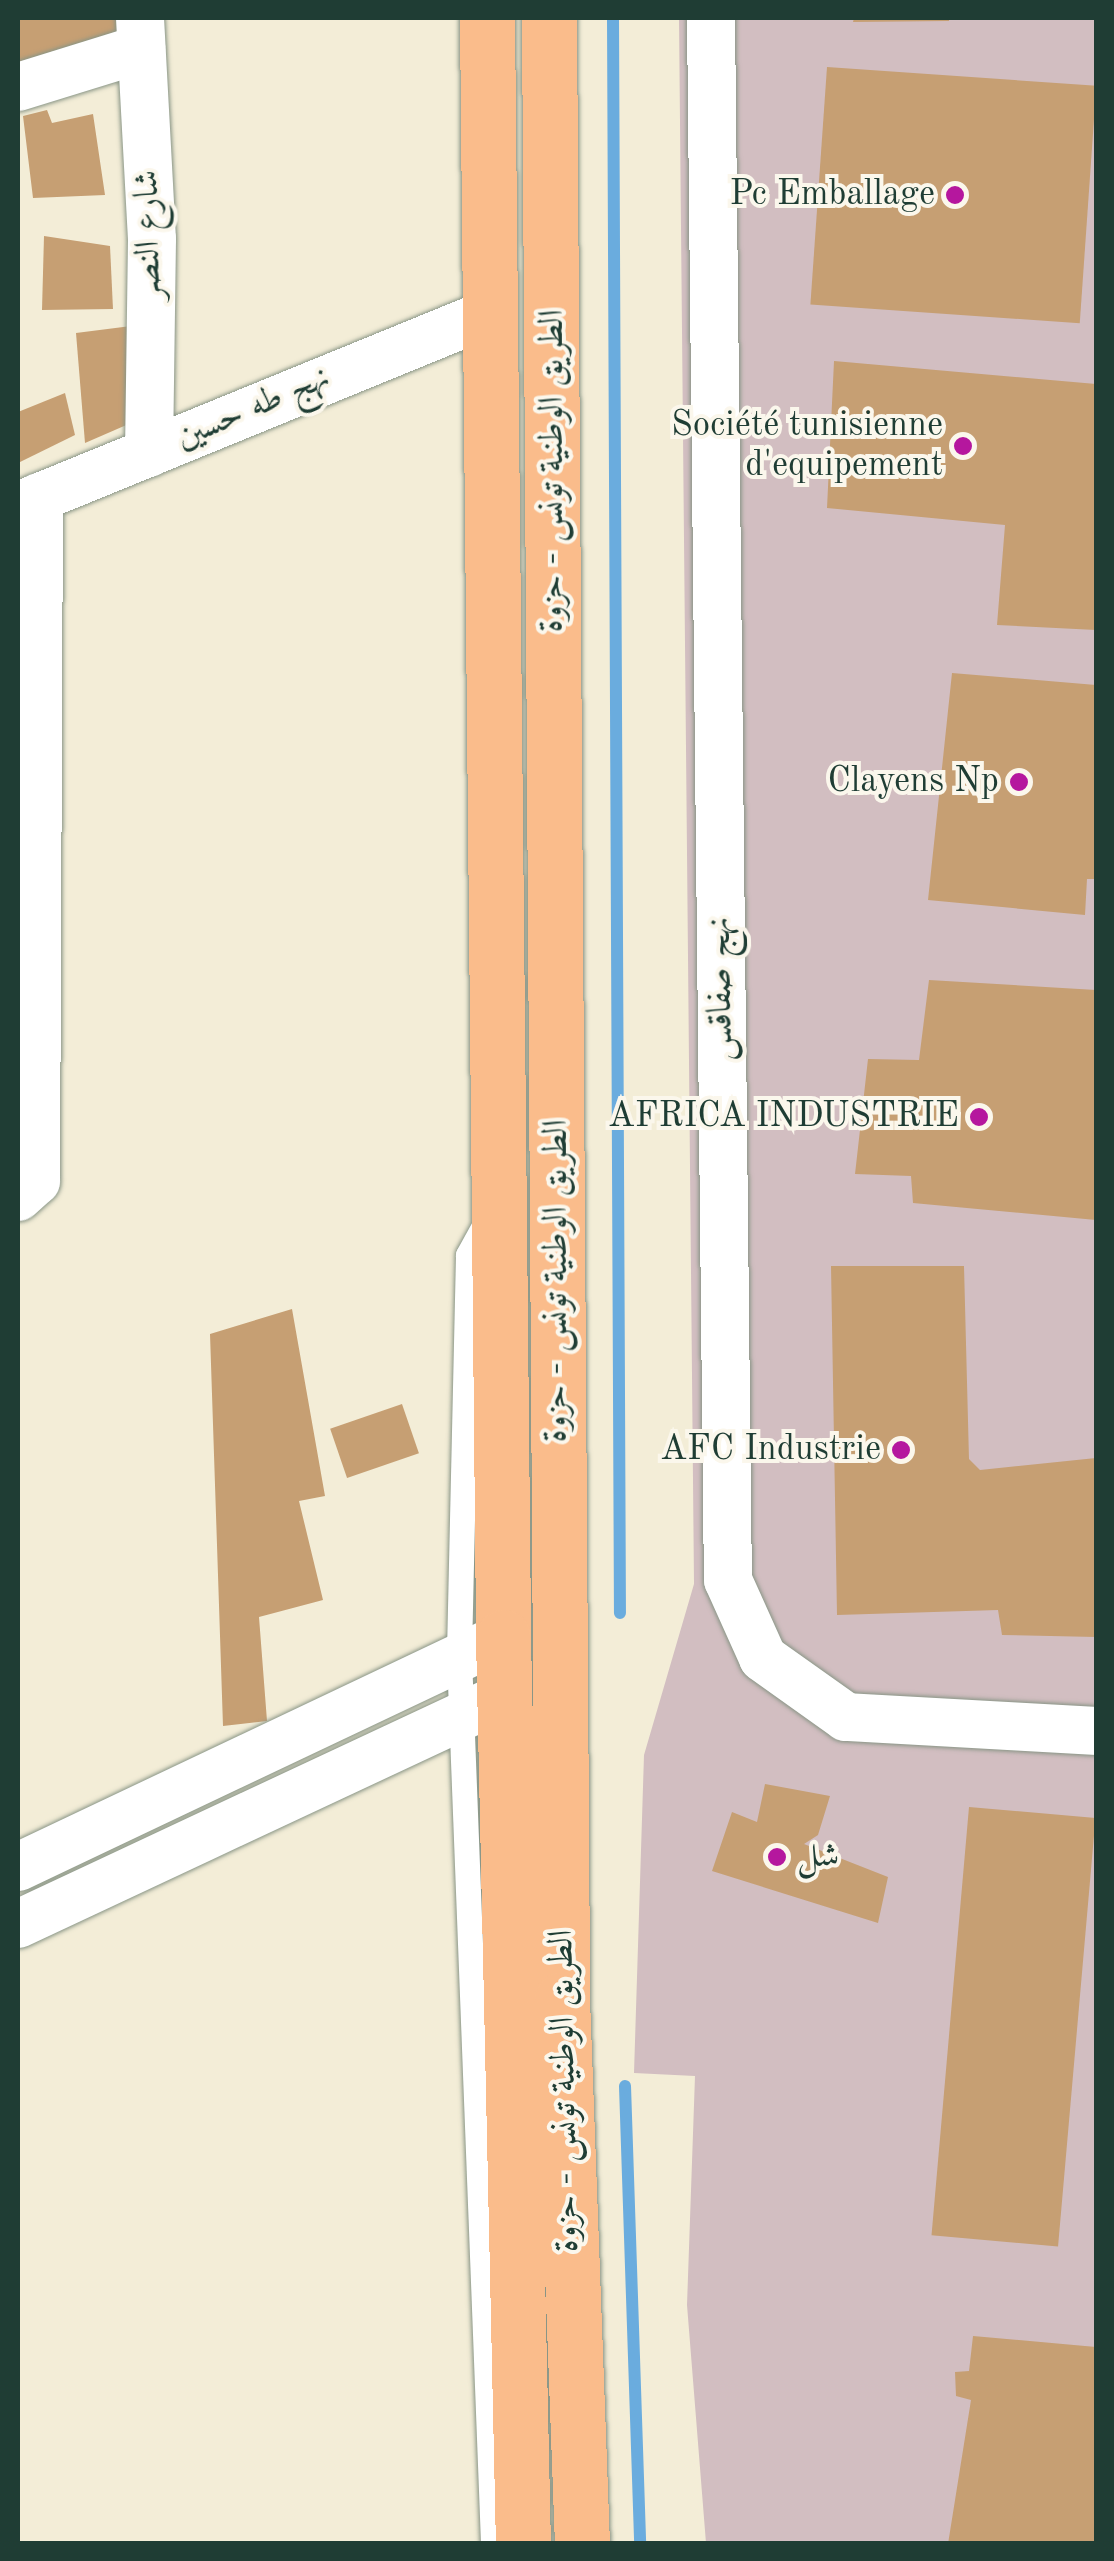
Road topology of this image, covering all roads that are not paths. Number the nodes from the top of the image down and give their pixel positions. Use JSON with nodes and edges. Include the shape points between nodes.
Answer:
{"nodes":[{"id":1,"x":487,"y":18,"type":"edge"},
{"id":2,"x":549,"y":18,"type":"edge"},
{"id":3,"x":711,"y":18,"type":"edge"},
{"id":4,"x":141,"y":33,"type":"edge"},
{"id":5,"x":18,"y":87,"type":"edge"},
{"id":6,"x":490,"y":313,"type":"junction"},
{"id":7,"x":149,"y":453,"type":"junction"},
{"id":8,"x":28,"y":502,"type":"edge"},
{"id":9,"x":27,"y":863,"type":"edge"},
{"id":10,"x":18,"y":1197,"type":"edge"},
{"id":11,"x":481,"y":1647,"type":"junction"},
{"id":12,"x":484,"y":1706,"type":"junction"},
{"id":13,"x":1096,"y":1732,"type":"edge"},
{"id":14,"x":18,"y":1867,"type":"edge"},
{"id":15,"x":18,"y":1924,"type":"edge"},
{"id":16,"x":493,"y":2544,"type":"edge"},
{"id":17,"x":523,"y":2544,"type":"edge"},
{"id":18,"x":582,"y":2544,"type":"edge"}],
"edges":[{"from":1,"to":6,"type":"main road","name":"الطريق الوطنية تونس - حزوة"},
{"from":2,"to":18,"type":"main road","name":"الطريق الوطنية تونس - حزوة","via":[[562,1999]]},
{"from":3,"to":13,"type":"street","name":"نهج صفاقس","via":[[728,1580],[763,1658],[846,1717]]},
{"from":4,"to":5,"type":"street"},
{"from":4,"to":7,"type":"street","name":"شارع النصر","via":[[152,239]]},
{"from":6,"to":7,"type":"street","name":"نهج طه حسين"},
{"from":6,"to":11,"type":"main road","name":"الطريق الوطنية تونس - حزوة","via":[[504,1201]]},
{"from":7,"to":8,"type":"street","name":"نهج طه حسين"},
{"from":8,"to":9,"type":"street"},
{"from":9,"to":10,"type":"street","via":[[36,1181]]},
{"from":11,"to":12,"type":"main road","name":"الطريق الوطنية تونس - حزوة"},
{"from":11,"to":14,"type":"street"},
{"from":12,"to":15,"type":"street"},
{"from":12,"to":16,"type":"lane"},
{"from":12,"to":17,"type":"main road","name":"الطريق الوطنية تونس - حزوة"}]}
